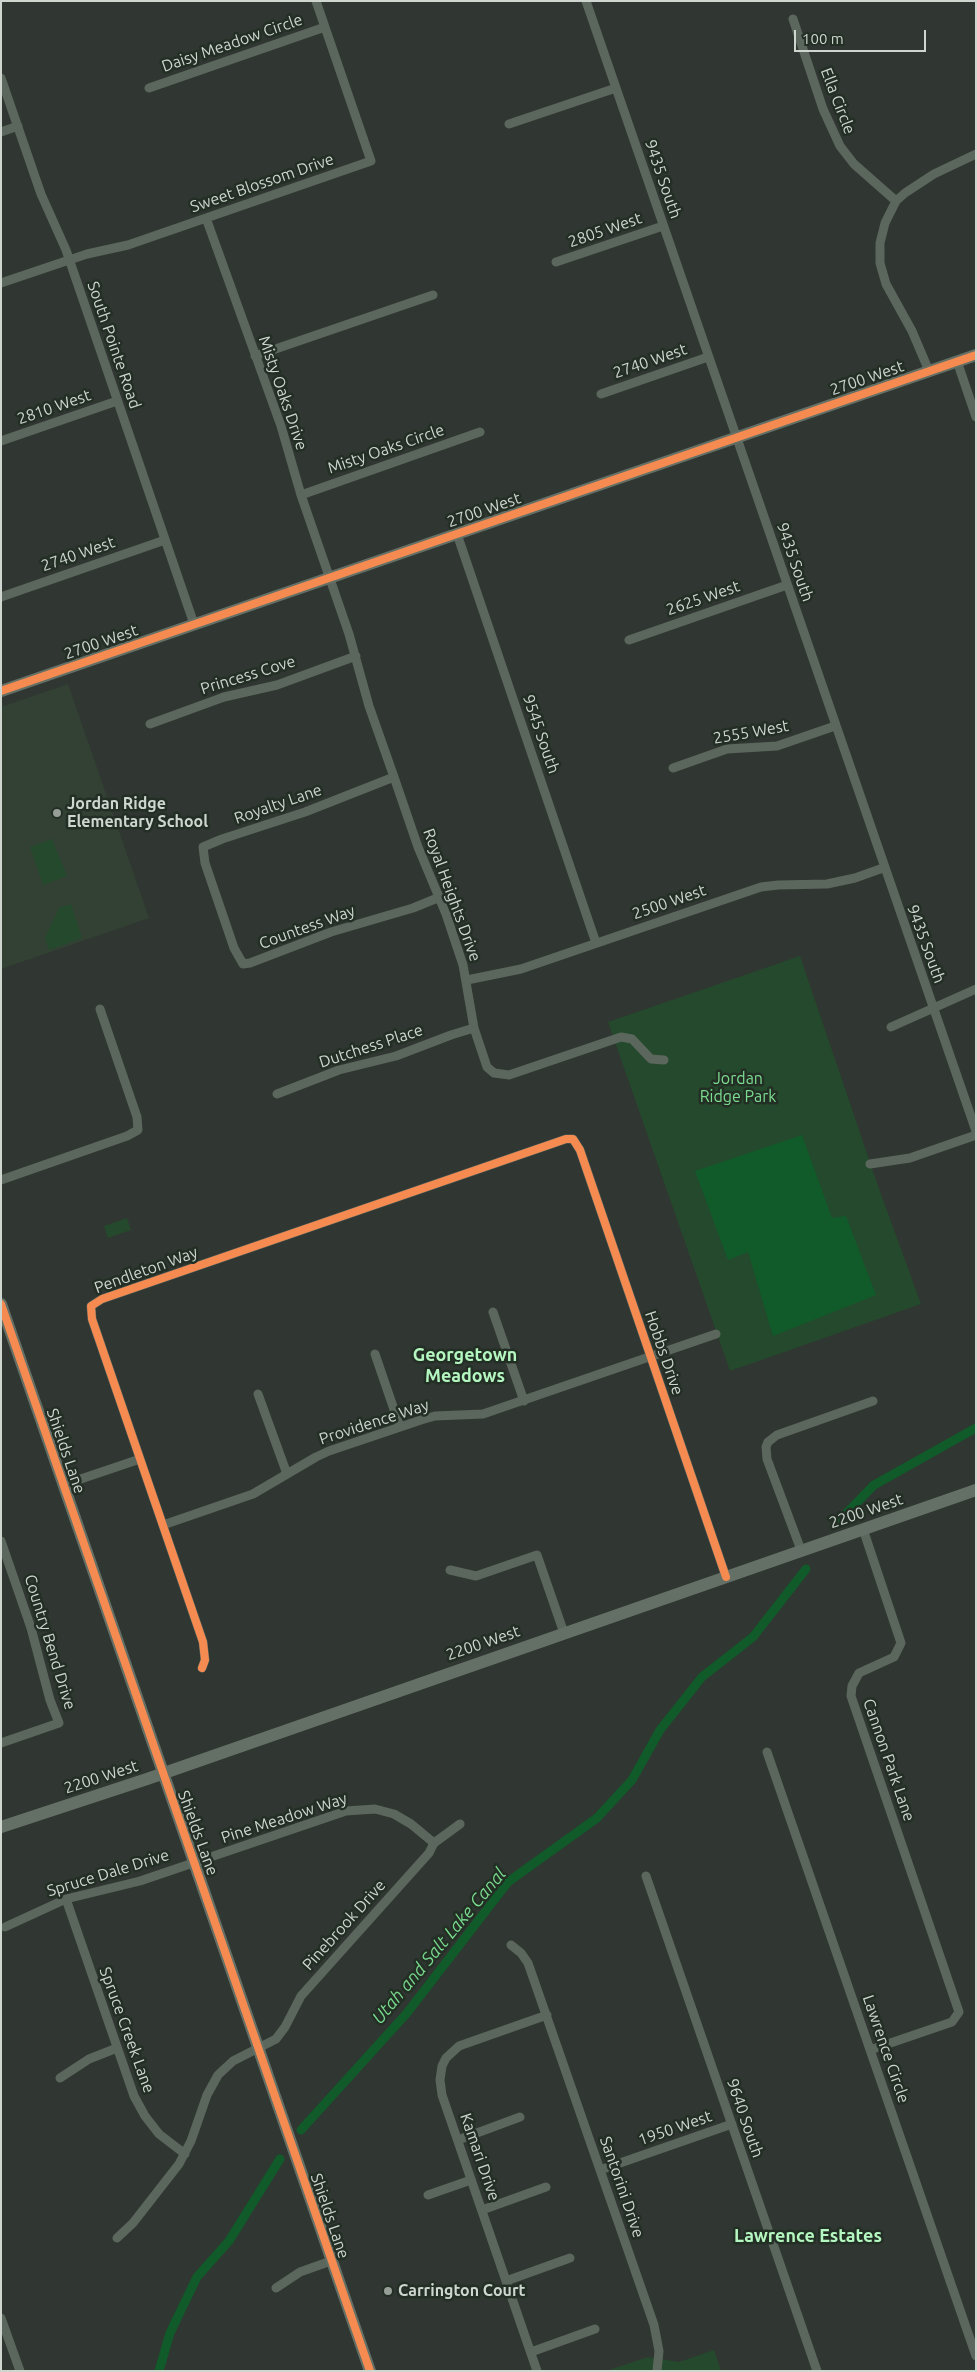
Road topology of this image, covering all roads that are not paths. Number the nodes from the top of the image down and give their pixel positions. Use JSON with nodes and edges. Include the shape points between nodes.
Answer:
{"nodes":[{"id":1,"x":316,"y":1,"type":"edge"},
{"id":2,"x":586,"y":1,"type":"edge"},
{"id":3,"x":793,"y":19,"type":"dead end"},
{"id":4,"x":325,"y":27,"type":"junction"},
{"id":5,"x":1,"y":78,"type":"edge"},
{"id":6,"x":149,"y":88,"type":"dead end"},
{"id":7,"x":616,"y":88,"type":"junction"},
{"id":8,"x":509,"y":124,"type":"dead end"},
{"id":9,"x":18,"y":126,"type":"junction"},
{"id":10,"x":1,"y":132,"type":"edge"},
{"id":11,"x":976,"y":154,"type":"edge"},
{"id":12,"x":896,"y":201,"type":"junction"},
{"id":13,"x":206,"y":218,"type":"junction"},
{"id":14,"x":663,"y":226,"type":"junction"},
{"id":15,"x":69,"y":260,"type":"junction"},
{"id":16,"x":556,"y":262,"type":"dead end"},
{"id":17,"x":1,"y":283,"type":"edge"},
{"id":18,"x":433,"y":295,"type":"dead end"},
{"id":19,"x":976,"y":355,"type":"edge"},
{"id":20,"x":254,"y":356,"type":"junction"},
{"id":21,"x":708,"y":357,"type":"junction"},
{"id":22,"x":957,"y":361,"type":"junction"},
{"id":23,"x":929,"y":371,"type":"junction"},
{"id":24,"x":601,"y":394,"type":"dead end"},
{"id":25,"x":118,"y":401,"type":"junction"},
{"id":26,"x":976,"y":417,"type":"edge"},
{"id":27,"x":480,"y":432,"type":"dead end"},
{"id":28,"x":736,"y":438,"type":"junction"},
{"id":29,"x":1,"y":441,"type":"edge"},
{"id":30,"x":301,"y":495,"type":"junction"},
{"id":31,"x":457,"y":534,"type":"junction"},
{"id":32,"x":165,"y":540,"type":"junction"},
{"id":33,"x":330,"y":578,"type":"junction"},
{"id":34,"x":787,"y":585,"type":"junction"},
{"id":35,"x":1,"y":597,"type":"edge"},
{"id":36,"x":194,"y":624,"type":"junction"},
{"id":37,"x":629,"y":640,"type":"dead end"},
{"id":38,"x":356,"y":656,"type":"junction"},
{"id":39,"x":1,"y":691,"type":"edge"},
{"id":40,"x":150,"y":724,"type":"dead end"},
{"id":41,"x":835,"y":726,"type":"junction"},
{"id":42,"x":673,"y":768,"type":"dead end"},
{"id":43,"x":394,"y":778,"type":"junction"},
{"id":44,"x":883,"y":868,"type":"junction"},
{"id":45,"x":440,"y":897,"type":"junction"},
{"id":46,"x":220,"y":906,"type":"joint"},
{"id":47,"x":596,"y":943,"type":"junction"},
{"id":48,"x":467,"y":980,"type":"junction"},
{"id":49,"x":976,"y":989,"type":"edge"},
{"id":50,"x":100,"y":1008,"type":"dead end"},
{"id":51,"x":933,"y":1009,"type":"junction"},
{"id":52,"x":474,"y":1028,"type":"junction"},
{"id":53,"x":891,"y":1028,"type":"dead end"},
{"id":54,"x":664,"y":1060,"type":"dead end"},
{"id":55,"x":277,"y":1094,"type":"dead end"},
{"id":56,"x":976,"y":1133,"type":"edge"},
{"id":57,"x":573,"y":1140,"type":"joint"},
{"id":58,"x":870,"y":1164,"type":"dead end"},
{"id":59,"x":1,"y":1180,"type":"edge"},
{"id":60,"x":1,"y":1304,"type":"edge"},
{"id":61,"x":493,"y":1312,"type":"dead end"},
{"id":62,"x":716,"y":1334,"type":"dead end"},
{"id":63,"x":375,"y":1354,"type":"dead end"},
{"id":64,"x":651,"y":1357,"type":"junction"},
{"id":65,"x":258,"y":1394,"type":"dead end"},
{"id":66,"x":524,"y":1401,"type":"junction"},
{"id":67,"x":873,"y":1401,"type":"dead end"},
{"id":68,"x":400,"y":1426,"type":"junction"},
{"id":69,"x":140,"y":1459,"type":"junction"},
{"id":70,"x":287,"y":1474,"type":"junction"},
{"id":71,"x":63,"y":1485,"type":"junction"},
{"id":72,"x":976,"y":1490,"type":"edge"},
{"id":73,"x":163,"y":1525,"type":"junction"},
{"id":74,"x":862,"y":1529,"type":"junction"},
{"id":75,"x":1,"y":1541,"type":"edge"},
{"id":76,"x":801,"y":1550,"type":"junction"},
{"id":77,"x":450,"y":1570,"type":"dead end"},
{"id":78,"x":726,"y":1576,"type":"junction"},
{"id":79,"x":564,"y":1633,"type":"junction"},
{"id":80,"x":202,"y":1668,"type":"dead end"},
{"id":81,"x":1,"y":1743,"type":"edge"},
{"id":82,"x":767,"y":1752,"type":"dead end"},
{"id":83,"x":162,"y":1773,"type":"junction"},
{"id":84,"x":460,"y":1824,"type":"dead end"},
{"id":85,"x":1,"y":1827,"type":"edge"},
{"id":86,"x":434,"y":1843,"type":"junction"},
{"id":87,"x":194,"y":1863,"type":"junction"},
{"id":88,"x":646,"y":1876,"type":"dead end"},
{"id":89,"x":66,"y":1899,"type":"junction"},
{"id":90,"x":6,"y":1927,"type":"dead end"},
{"id":91,"x":511,"y":1945,"type":"dead end"},
{"id":92,"x":547,"y":2015,"type":"junction"},
{"id":93,"x":117,"y":2048,"type":"junction"},
{"id":94,"x":258,"y":2048,"type":"junction"},
{"id":95,"x":870,"y":2050,"type":"junction"},
{"id":96,"x":60,"y":2078,"type":"dead end"},
{"id":97,"x":520,"y":2117,"type":"dead end"},
{"id":98,"x":732,"y":2124,"type":"junction"},
{"id":99,"x":458,"y":2140,"type":"junction"},
{"id":100,"x":185,"y":2154,"type":"junction"},
{"id":101,"x":600,"y":2170,"type":"junction"},
{"id":102,"x":471,"y":2180,"type":"junction"},
{"id":103,"x":546,"y":2187,"type":"dead end"},
{"id":104,"x":428,"y":2194,"type":"dead end"},
{"id":105,"x":482,"y":2210,"type":"junction"},
{"id":106,"x":117,"y":2238,"type":"dead end"},
{"id":107,"x":570,"y":2258,"type":"dead end"},
{"id":108,"x":331,"y":2261,"type":"junction"},
{"id":109,"x":506,"y":2281,"type":"junction"},
{"id":110,"x":276,"y":2288,"type":"dead end"},
{"id":111,"x":1,"y":2318,"type":"edge"},
{"id":112,"x":594,"y":2329,"type":"dead end"},
{"id":113,"x":531,"y":2352,"type":"junction"},
{"id":114,"x":976,"y":2356,"type":"edge"},
{"id":115,"x":20,"y":2371,"type":"edge"},
{"id":116,"x":370,"y":2371,"type":"edge"},
{"id":117,"x":537,"y":2371,"type":"edge"},
{"id":118,"x":657,"y":2371,"type":"edge"},
{"id":119,"x":817,"y":2371,"type":"edge"}],
"edges":[{"from":1,"to":4,"type":"street","name":"Sweet Blossom Drive"},
{"from":2,"to":7,"type":"street","name":"9435 South"},
{"from":3,"to":12,"type":"street","name":"Ella Circle","via":[[823,109],[840,146],[854,164]]},
{"from":4,"to":6,"type":"street","name":"Daisy Meadow Circle"},
{"from":4,"to":13,"type":"street","name":"Sweet Blossom Drive","via":[[372,161]]},
{"from":5,"to":9,"type":"street","name":"South Pointe Road"},
{"from":7,"to":8,"type":"street"},
{"from":7,"to":14,"type":"street","name":"9435 South"},
{"from":9,"to":10,"type":"street"},
{"from":9,"to":15,"type":"street","name":"South Pointe Road","via":[[41,194]]},
{"from":11,"to":12,"type":"street","via":[[934,174]]},
{"from":12,"to":23,"type":"street","via":[[885,223],[880,263],[886,284]]},
{"from":13,"to":15,"type":"street","name":"Sweet Blossom Drive","via":[[128,245]]},
{"from":13,"to":20,"type":"street","name":"Misty Oaks Drive"},
{"from":14,"to":16,"type":"street","name":"2805 West"},
{"from":14,"to":21,"type":"street","name":"9435 South"},
{"from":15,"to":17,"type":"street","name":"Sweet Blossom Drive"},
{"from":15,"to":25,"type":"street","name":"South Pointe Road"},
{"from":18,"to":20,"type":"street"},
{"from":19,"to":22,"type":"main road","name":"2700 West"},
{"from":20,"to":30,"type":"street","name":"Misty Oaks Drive","via":[[281,426]]},
{"from":21,"to":24,"type":"street","name":"2740 West"},
{"from":21,"to":28,"type":"street","name":"9435 South"},
{"from":22,"to":23,"type":"main road","name":"2700 West"},
{"from":22,"to":26,"type":"street"},
{"from":23,"to":28,"type":"main road","name":"2700 West"},
{"from":25,"to":29,"type":"street","name":"2810 West"},
{"from":25,"to":32,"type":"street","name":"South Pointe Road"},
{"from":27,"to":30,"type":"street","name":"Misty Oaks Circle"},
{"from":28,"to":31,"type":"main road","name":"2700 West"},
{"from":28,"to":34,"type":"street","name":"9435 South"},
{"from":30,"to":33,"type":"street","name":"Misty Oaks Drive"},
{"from":31,"to":33,"type":"main road","name":"2700 West"},
{"from":31,"to":47,"type":"street","name":"9545 South"},
{"from":32,"to":35,"type":"street","name":"2740 West"},
{"from":32,"to":36,"type":"street","name":"South Pointe Road"},
{"from":33,"to":36,"type":"main road","name":"2700 West"},
{"from":33,"to":38,"type":"street","name":"Royal Heights Drive"},
{"from":34,"to":37,"type":"street","name":"2625 West"},
{"from":34,"to":41,"type":"street","name":"9435 South"},
{"from":36,"to":39,"type":"main road","name":"2700 West"},
{"from":38,"to":40,"type":"street","name":"Princess Cove","via":[[277,685],[224,697]]},
{"from":38,"to":43,"type":"street","name":"Royal Heights Drive"},
{"from":41,"to":42,"type":"street","name":"2555 West","via":[[777,746],[727,749]]},
{"from":41,"to":44,"type":"street","name":"9435 South"},
{"from":43,"to":45,"type":"street","name":"Royal Heights Drive"},
{"from":43,"to":46,"type":"street","name":"Royalty Lane","via":[[202,847]]},
{"from":44,"to":47,"type":"street","name":"2500 West","via":[[827,884],[760,888]]},
{"from":44,"to":51,"type":"street","name":"9435 South"},
{"from":45,"to":46,"type":"street","name":"Countess Way","via":[[243,964],[236,954]]},
{"from":45,"to":48,"type":"street","name":"Royal Heights Drive"},
{"from":47,"to":48,"type":"street","name":"2500 West","via":[[521,969]]},
{"from":48,"to":52,"type":"street","name":"Royal Heights Drive"},
{"from":49,"to":51,"type":"street"},
{"from":50,"to":59,"type":"street","via":[[137,1117],[138,1130]]},
{"from":51,"to":53,"type":"street"},
{"from":51,"to":56,"type":"street","name":"9435 South"},
{"from":52,"to":54,"type":"street","name":"Royal Heights Drive","via":[[487,1067],[502,1076],[621,1037],[632,1039],[651,1059]]},
{"from":52,"to":55,"type":"street","name":"Dutchess Place","via":[[396,1056],[346,1067]]},
{"from":56,"to":58,"type":"street","via":[[910,1158]]},
{"from":57,"to":64,"type":"street","name":"Hobbs Drive","via":[[580,1150]]},
{"from":57,"to":69,"type":"street","name":"Pendleton Way","via":[[560,1141],[96,1302],[91,1306],[92,1319]]},
{"from":60,"to":71,"type":"main road","name":"Shields Lane"},
{"from":61,"to":66,"type":"street"},
{"from":62,"to":64,"type":"street","name":"Providence Way"},
{"from":63,"to":68,"type":"street"},
{"from":64,"to":66,"type":"street","name":"Providence Way"},
{"from":64,"to":78,"type":"street","name":"Hobbs Drive"},
{"from":65,"to":70,"type":"street"},
{"from":66,"to":68,"type":"street","name":"Providence Way","via":[[483,1414],[435,1416]]},
{"from":67,"to":76,"type":"street","via":[[778,1435],[768,1442],[768,1459]]},
{"from":68,"to":70,"type":"street","name":"Providence Way","via":[[316,1456]]},
{"from":69,"to":71,"type":"street"},
{"from":69,"to":73,"type":"street","name":"Pendleton Way"},
{"from":70,"to":73,"type":"street","name":"Providence Way","via":[[253,1494]]},
{"from":71,"to":83,"type":"main road","name":"Shields Lane"},
{"from":72,"to":74,"type":"main road","name":"2200 West"},
{"from":73,"to":80,"type":"street","name":"Pendleton Way","via":[[203,1642]]},
{"from":74,"to":76,"type":"main road","name":"2200 West"},
{"from":74,"to":95,"type":"street","name":"Cannon Park Lane","via":[[901,1643],[894,1657],[859,1673],[851,1696],[959,2008],[958,2016],[952,2022]]},
{"from":75,"to":81,"type":"street","name":"Country Bend Drive","via":[[32,1628],[59,1723]]},
{"from":76,"to":78,"type":"main road","name":"2200 West"},
{"from":77,"to":79,"type":"street","via":[[476,1576],[537,1555]]},
{"from":78,"to":79,"type":"main road","name":"2200 West"},
{"from":79,"to":83,"type":"main road","name":"2200 West"},
{"from":82,"to":95,"type":"street","name":"Lawrence Circle"},
{"from":83,"to":85,"type":"main road","name":"2200 West"},
{"from":83,"to":87,"type":"main road","name":"Shields Lane"},
{"from":84,"to":86,"type":"street","name":"Pinebrook Drive"},
{"from":86,"to":87,"type":"street","name":"Pine Meadow Way","via":[[394,1814],[356,1809]]},
{"from":86,"to":94,"type":"street","name":"Pinebrook Drive","via":[[429,1853],[300,1996],[276,2039]]},
{"from":87,"to":89,"type":"street","name":"Spruce Dale Drive","via":[[140,1881]]},
{"from":87,"to":94,"type":"main road","name":"Shields Lane"},
{"from":88,"to":98,"type":"street","name":"9640 South"},
{"from":89,"to":90,"type":"street","name":"Spruce Dale Drive"},
{"from":89,"to":93,"type":"street","name":"Spruce Creek Lane"},
{"from":91,"to":92,"type":"street","name":"Santorini Drive","via":[[528,1963]]},
{"from":92,"to":99,"type":"street","name":"Kamari Drive","via":[[467,2042],[446,2058],[440,2073],[440,2088]]},
{"from":92,"to":101,"type":"street","name":"Santorini Drive"},
{"from":93,"to":96,"type":"street","via":[[89,2059]]},
{"from":93,"to":100,"type":"street","name":"Spruce Creek Lane","via":[[134,2096],[145,2116],[167,2142]]},
{"from":94,"to":100,"type":"street","name":"Pinebrook Drive","via":[[233,2061],[218,2075]]},
{"from":94,"to":108,"type":"main road","name":"Shields Lane"},
{"from":95,"to":114,"type":"street","name":"Lawrence Circle"},
{"from":97,"to":99,"type":"street"},
{"from":98,"to":101,"type":"street","name":"1950 West"},
{"from":98,"to":119,"type":"street","name":"9640 South"},
{"from":99,"to":102,"type":"street","name":"Kamari Drive"},
{"from":100,"to":106,"type":"street","name":"Pinebrook Drive","via":[[165,2185]]},
{"from":101,"to":118,"type":"street","name":"Santorini Drive","via":[[656,2331]]},
{"from":102,"to":104,"type":"street"},
{"from":102,"to":105,"type":"street","name":"Kamari Drive"},
{"from":103,"to":105,"type":"street"},
{"from":105,"to":109,"type":"street","name":"Kamari Drive"},
{"from":107,"to":109,"type":"street"},
{"from":108,"to":110,"type":"street","via":[[300,2272]]},
{"from":108,"to":116,"type":"main road","name":"Shields Lane"},
{"from":109,"to":113,"type":"street","name":"Kamari Drive"},
{"from":111,"to":115,"type":"street"},
{"from":112,"to":113,"type":"street"},
{"from":113,"to":117,"type":"street","name":"Kamari Drive"}]}
